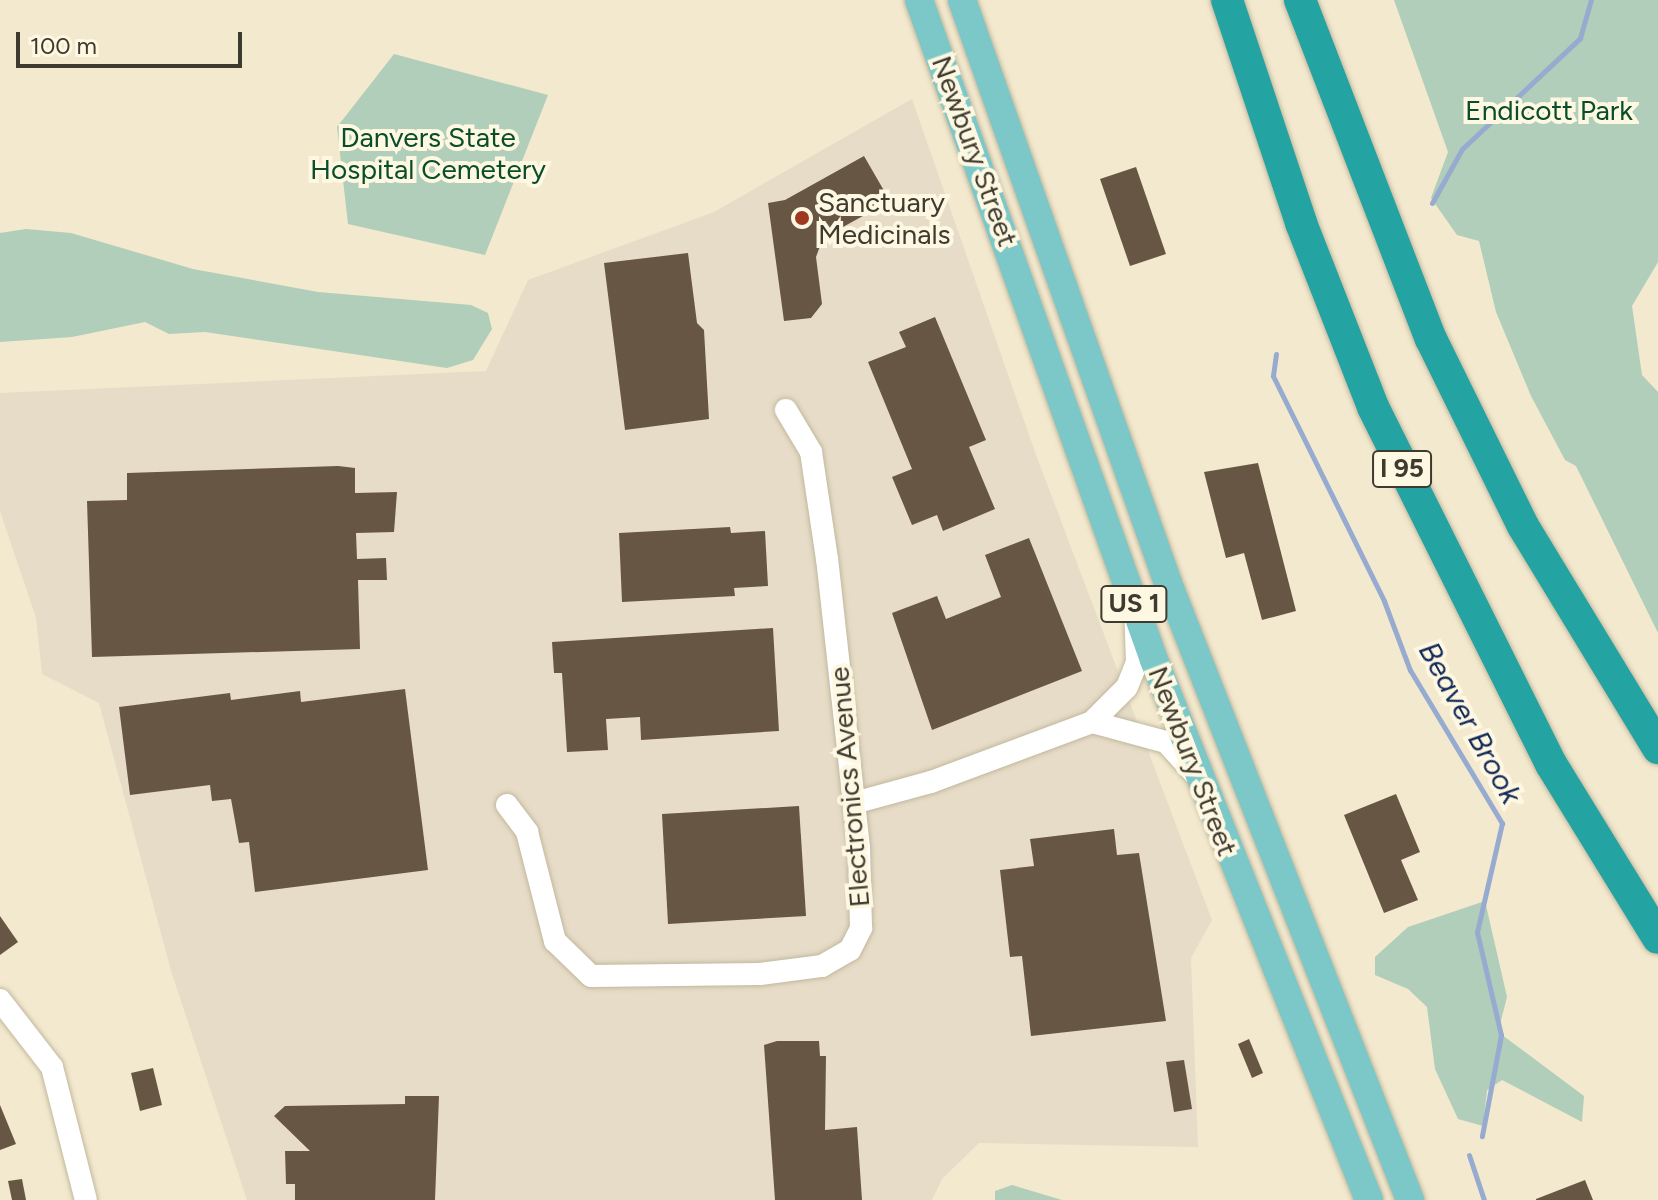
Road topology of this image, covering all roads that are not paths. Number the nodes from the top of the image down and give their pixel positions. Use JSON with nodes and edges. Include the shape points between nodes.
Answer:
{"nodes":[{"id":1,"x":919,"y":0,"type":"edge"},
{"id":2,"x":962,"y":0,"type":"edge"},
{"id":3,"x":1227,"y":0,"type":"edge"},
{"id":4,"x":1300,"y":0,"type":"edge"},
{"id":5,"x":786,"y":410,"type":"dead end"},
{"id":6,"x":1136,"y":608,"type":"junction"},
{"id":7,"x":1092,"y":722,"type":"junction"},
{"id":8,"x":1658,"y":748,"type":"edge"},
{"id":9,"x":1201,"y":782,"type":"junction"},
{"id":10,"x":854,"y":803,"type":"junction"},
{"id":11,"x":507,"y":805,"type":"dead end"},
{"id":12,"x":1640,"y":909,"type":"junction"},
{"id":13,"x":1658,"y":938,"type":"edge"},
{"id":14,"x":1658,"y":948,"type":"edge"},
{"id":15,"x":0,"y":1000,"type":"edge"},
{"id":16,"x":86,"y":1200,"type":"edge"},
{"id":17,"x":1369,"y":1200,"type":"edge"},
{"id":18,"x":1410,"y":1200,"type":"edge"}],
"edges":[{"from":1,"to":6,"type":"main road","name":"Newbury Street","number":"US 1"},
{"from":2,"to":18,"type":"main road","name":"Newbury Street","number":"US 1","via":[[1173,597]]},
{"from":3,"to":12,"type":"highway","number":"I 95","via":[[1296,210],[1373,407],[1522,710]]},
{"from":4,"to":8,"type":"highway","via":[[1431,339],[1523,526]]},
{"from":5,"to":10,"type":"street","name":"Electronics Avenue","via":[[811,452],[817,486]]},
{"from":6,"to":7,"type":"street","via":[[1132,677]]},
{"from":6,"to":9,"type":"main road","name":"Newbury Street","number":"US 1"},
{"from":7,"to":9,"type":"street","via":[[1166,742]]},
{"from":7,"to":10,"type":"street","via":[[931,782]]},
{"from":9,"to":17,"type":"main road","name":"Newbury Street","number":"US 1"},
{"from":10,"to":11,"type":"street","name":"Electronics Avenue","via":[[863,906],[850,950],[822,966],[760,974],[604,980],[580,969],[555,941],[527,832]]},
{"from":12,"to":13,"type":"highway","number":"I 95"},
{"from":12,"to":14,"type":"highway"},
{"from":15,"to":16,"type":"street","via":[[52,1067]]}]}
